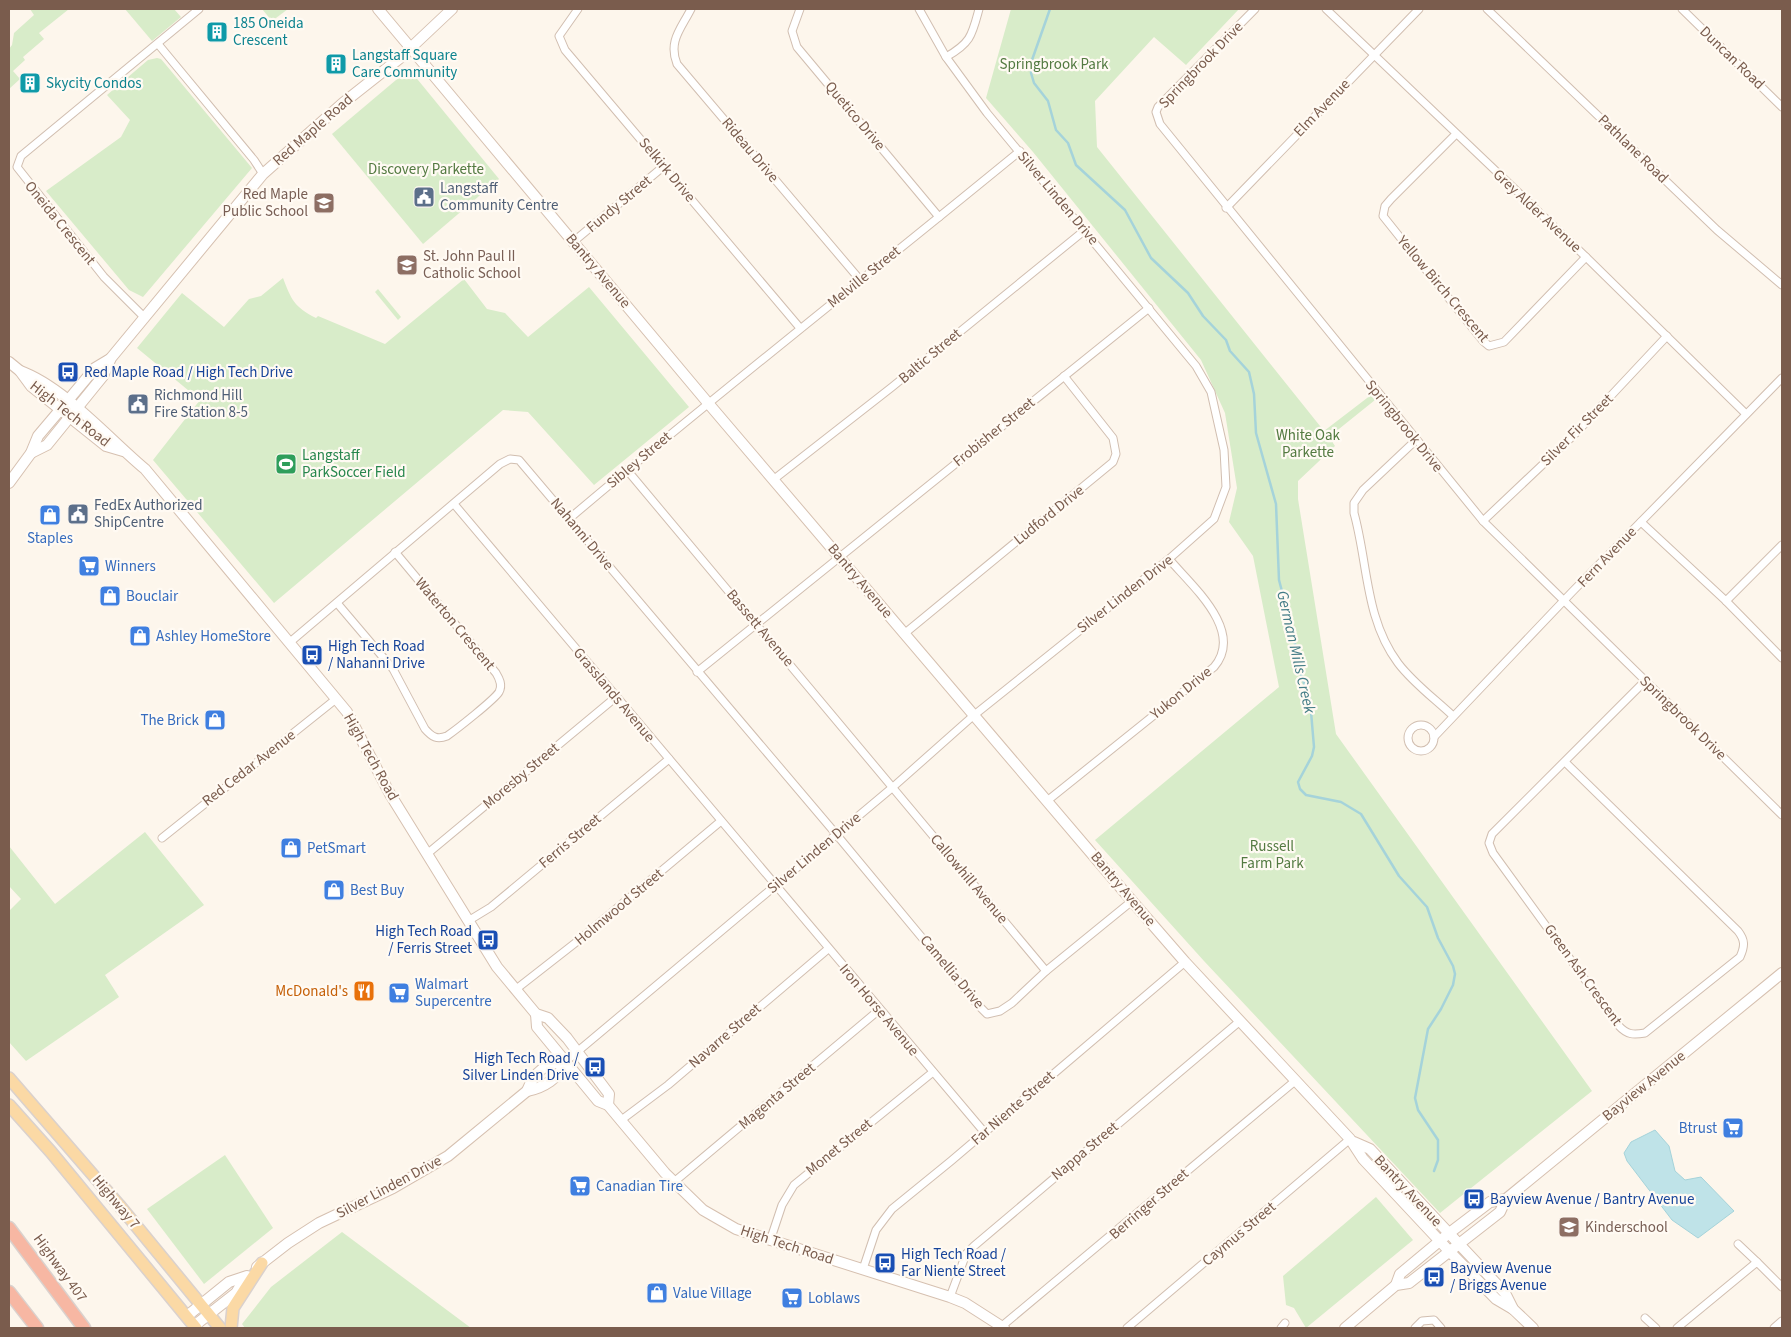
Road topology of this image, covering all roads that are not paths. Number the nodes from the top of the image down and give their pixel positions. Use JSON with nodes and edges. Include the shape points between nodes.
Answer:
{"nodes":[{"id":1,"x":199,"y":9,"type":"edge"},
{"id":2,"x":378,"y":9,"type":"edge"},
{"id":3,"x":452,"y":9,"type":"edge"},
{"id":4,"x":578,"y":9,"type":"edge"},
{"id":5,"x":690,"y":9,"type":"edge"},
{"id":6,"x":800,"y":9,"type":"edge"},
{"id":7,"x":919,"y":9,"type":"edge"},
{"id":8,"x":979,"y":9,"type":"edge"},
{"id":9,"x":1255,"y":9,"type":"edge"},
{"id":10,"x":1326,"y":9,"type":"edge"},
{"id":11,"x":1420,"y":9,"type":"edge"},
{"id":12,"x":1487,"y":9,"type":"edge"},
{"id":13,"x":1682,"y":9,"type":"edge"},
{"id":14,"x":158,"y":44,"type":"junction"},
{"id":15,"x":412,"y":47,"type":"junction"},
{"id":16,"x":1374,"y":54,"type":"junction"},
{"id":17,"x":946,"y":57,"type":"junction"},
{"id":18,"x":1782,"y":107,"type":"edge"},
{"id":19,"x":1456,"y":134,"type":"junction"},
{"id":20,"x":1020,"y":151,"type":"junction"},
{"id":21,"x":664,"y":166,"type":"junction"},
{"id":22,"x":263,"y":174,"type":"junction"},
{"id":23,"x":1226,"y":208,"type":"junction"},
{"id":24,"x":938,"y":217,"type":"junction"},
{"id":25,"x":1085,"y":230,"type":"junction"},
{"id":26,"x":573,"y":242,"type":"junction"},
{"id":27,"x":1586,"y":257,"type":"junction"},
{"id":28,"x":861,"y":281,"type":"junction"},
{"id":29,"x":1782,"y":285,"type":"edge"},
{"id":30,"x":1149,"y":308,"type":"junction"},
{"id":31,"x":145,"y":318,"type":"junction"},
{"id":32,"x":800,"y":328,"type":"junction"},
{"id":33,"x":1667,"y":336,"type":"junction"},
{"id":34,"x":111,"y":358,"type":"junction"},
{"id":35,"x":9,"y":362,"type":"edge"},
{"id":36,"x":20,"y":371,"type":"junction"},
{"id":37,"x":1064,"y":376,"type":"junction"},
{"id":38,"x":1782,"y":378,"type":"edge"},
{"id":39,"x":67,"y":402,"type":"junction"},
{"id":40,"x":708,"y":403,"type":"junction"},
{"id":41,"x":77,"y":409,"type":"junction"},
{"id":42,"x":60,"y":410,"type":"junction"},
{"id":43,"x":1746,"y":414,"type":"junction"},
{"id":44,"x":69,"y":417,"type":"junction"},
{"id":45,"x":1416,"y":440,"type":"junction"},
{"id":46,"x":123,"y":451,"type":"junction"},
{"id":47,"x":31,"y":454,"type":"junction"},
{"id":48,"x":627,"y":470,"type":"junction"},
{"id":49,"x":773,"y":480,"type":"junction"},
{"id":50,"x":9,"y":482,"type":"edge"},
{"id":51,"x":454,"y":504,"type":"junction"},
{"id":52,"x":570,"y":518,"type":"junction"},
{"id":53,"x":1483,"y":522,"type":"junction"},
{"id":54,"x":1641,"y":522,"type":"junction"},
{"id":55,"x":1782,"y":544,"type":"edge"},
{"id":56,"x":395,"y":552,"type":"junction"},
{"id":57,"x":840,"y":557,"type":"junction"},
{"id":58,"x":1169,"y":559,"type":"junction"},
{"id":59,"x":1726,"y":600,"type":"junction"},
{"id":60,"x":1564,"y":601,"type":"junction"},
{"id":61,"x":337,"y":603,"type":"junction"},
{"id":62,"x":756,"y":624,"type":"junction"},
{"id":63,"x":904,"y":634,"type":"junction"},
{"id":64,"x":289,"y":643,"type":"junction"},
{"id":65,"x":1782,"y":658,"type":"edge"},
{"id":66,"x":697,"y":672,"type":"junction"},
{"id":67,"x":1645,"y":681,"type":"junction"},
{"id":68,"x":616,"y":697,"type":"junction"},
{"id":69,"x":336,"y":699,"type":"junction"},
{"id":70,"x":973,"y":716,"type":"junction"},
{"id":71,"x":1454,"y":716,"type":"junction"},
{"id":72,"x":1434,"y":737,"type":"dead end"},
{"id":73,"x":669,"y":759,"type":"junction"},
{"id":74,"x":1564,"y":762,"type":"junction"},
{"id":75,"x":893,"y":787,"type":"junction"},
{"id":76,"x":1047,"y":801,"type":"junction"},
{"id":77,"x":1782,"y":815,"type":"edge"},
{"id":78,"x":721,"y":821,"type":"junction"},
{"id":79,"x":836,"y":834,"type":"junction"},
{"id":80,"x":162,"y":838,"type":"dead end"},
{"id":81,"x":426,"y":854,"type":"junction"},
{"id":82,"x":775,"y":886,"type":"junction"},
{"id":83,"x":1132,"y":901,"type":"junction"},
{"id":84,"x":468,"y":920,"type":"junction"},
{"id":85,"x":828,"y":948,"type":"junction"},
{"id":86,"x":1185,"y":962,"type":"junction"},
{"id":87,"x":1046,"y":971,"type":"junction"},
{"id":88,"x":1782,"y":973,"type":"edge"},
{"id":89,"x":514,"y":990,"type":"junction"},
{"id":90,"x":879,"y":1010,"type":"junction"},
{"id":91,"x":536,"y":1014,"type":"junction"},
{"id":92,"x":1240,"y":1021,"type":"junction"},
{"id":93,"x":577,"y":1051,"type":"junction"},
{"id":94,"x":565,"y":1062,"type":"junction"},
{"id":95,"x":932,"y":1072,"type":"junction"},
{"id":96,"x":9,"y":1078,"type":"edge"},
{"id":97,"x":1295,"y":1081,"type":"junction"},
{"id":98,"x":9,"y":1105,"type":"edge"},
{"id":99,"x":608,"y":1106,"type":"junction"},
{"id":100,"x":620,"y":1121,"type":"junction"},
{"id":101,"x":985,"y":1133,"type":"junction"},
{"id":102,"x":1352,"y":1140,"type":"junction"},
{"id":103,"x":674,"y":1182,"type":"junction"},
{"id":104,"x":1506,"y":1200,"type":"junction"},
{"id":105,"x":9,"y":1228,"type":"edge"},
{"id":106,"x":1448,"y":1234,"type":"junction"},
{"id":107,"x":770,"y":1241,"type":"junction"},
{"id":108,"x":1440,"y":1241,"type":"junction"},
{"id":109,"x":1738,"y":1244,"type":"dead end"},
{"id":110,"x":1459,"y":1245,"type":"junction"},
{"id":111,"x":1450,"y":1252,"type":"junction"},
{"id":112,"x":1757,"y":1262,"type":"junction"},
{"id":113,"x":262,"y":1264,"type":"junction"},
{"id":114,"x":863,"y":1269,"type":"junction"},
{"id":115,"x":1396,"y":1286,"type":"junction"},
{"id":116,"x":1782,"y":1287,"type":"edge"},
{"id":117,"x":9,"y":1292,"type":"edge"},
{"id":118,"x":950,"y":1296,"type":"junction"},
{"id":119,"x":1514,"y":1308,"type":"junction"},
{"id":120,"x":205,"y":1309,"type":"junction"},
{"id":121,"x":187,"y":1316,"type":"junction"},
{"id":122,"x":1645,"y":1318,"type":"dead end"},
{"id":123,"x":1782,"y":1321,"type":"edge"},
{"id":124,"x":195,"y":1327,"type":"edge"},
{"id":125,"x":1003,"y":1327,"type":"edge"},
{"id":126,"x":37,"y":1328,"type":"edge"},
{"id":127,"x":84,"y":1328,"type":"edge"},
{"id":128,"x":220,"y":1328,"type":"edge"},
{"id":129,"x":231,"y":1328,"type":"edge"},
{"id":130,"x":1126,"y":1328,"type":"edge"},
{"id":131,"x":1345,"y":1328,"type":"edge"},
{"id":132,"x":1415,"y":1328,"type":"edge"},
{"id":133,"x":1441,"y":1328,"type":"edge"},
{"id":134,"x":1533,"y":1328,"type":"edge"},
{"id":135,"x":1656,"y":1328,"type":"edge"},
{"id":136,"x":1677,"y":1328,"type":"edge"},
{"id":137,"x":1774,"y":1328,"type":"edge"}],
"edges":[{"from":1,"to":14,"type":"street"},
{"from":2,"to":15,"type":"street","name":"Bantry Avenue"},
{"from":3,"to":15,"type":"street","name":"Red Maple Road"},
{"from":4,"to":21,"type":"street","name":"Selkirk Drive","via":[[559,36],[565,50]]},
{"from":5,"to":28,"type":"street","name":"Rideau Drive","via":[[676,33],[672,53],[677,64]]},
{"from":6,"to":24,"type":"street","name":"Quetico Drive","via":[[792,31],[797,47]]},
{"from":7,"to":17,"type":"street","name":"Silver Linden Drive"},
{"from":8,"to":17,"type":"street","via":[[970,37]]},
{"from":9,"to":23,"type":"street","name":"Springbrook Drive","via":[[1156,112],[1163,129]]},
{"from":10,"to":16,"type":"street","name":"Grey Alder Avenue"},
{"from":11,"to":16,"type":"street","name":"Elm Avenue"},
{"from":12,"to":29,"type":"street","name":"Pathlane Road","via":[[1717,230]]},
{"from":13,"to":18,"type":"street","name":"Duncan Road"},
{"from":14,"to":22,"type":"street"},
{"from":14,"to":31,"type":"street","name":"Oneida Crescent","via":[[21,156],[17,167],[104,276]]},
{"from":15,"to":22,"type":"street","name":"Red Maple Road"},
{"from":15,"to":26,"type":"street","name":"Bantry Avenue"},
{"from":16,"to":19,"type":"street","name":"Grey Alder Avenue"},
{"from":16,"to":23,"type":"street","name":"Elm Avenue"},
{"from":17,"to":20,"type":"street","name":"Silver Linden Drive"},
{"from":19,"to":27,"type":"street","name":"Grey Alder Avenue"},
{"from":19,"to":27,"type":"street","name":"Yellow Birch Crescent","via":[[1391,198],[1383,216],[1483,341],[1489,346],[1504,342]]},
{"from":20,"to":24,"type":"street","name":"Melville Street"},
{"from":20,"to":25,"type":"street","name":"Silver Linden Drive"},
{"from":21,"to":26,"type":"street","name":"Fundy Street"},
{"from":21,"to":32,"type":"street","name":"Selkirk Drive"},
{"from":22,"to":31,"type":"street","name":"Red Maple Road"},
{"from":23,"to":45,"type":"street","name":"Springbrook Drive"},
{"from":24,"to":28,"type":"street","name":"Melville Street"},
{"from":25,"to":30,"type":"street","name":"Silver Linden Drive"},
{"from":25,"to":49,"type":"street","name":"Baltic Street"},
{"from":26,"to":40,"type":"street","name":"Bantry Avenue"},
{"from":27,"to":33,"type":"street","name":"Grey Alder Avenue"},
{"from":28,"to":32,"type":"street","name":"Melville Street"},
{"from":30,"to":37,"type":"street","name":"Frobisher Street"},
{"from":30,"to":58,"type":"street","name":"Silver Linden Drive","via":[[1196,366],[1211,392],[1219,420],[1226,474],[1224,493],[1214,519]]},
{"from":31,"to":34,"type":"street","name":"Red Maple Road"},
{"from":32,"to":40,"type":"street","name":"Melville Street"},
{"from":33,"to":43,"type":"street","name":"Grey Alder Avenue"},
{"from":33,"to":53,"type":"street","name":"Silver Fir Street","via":[[1576,433]]},
{"from":34,"to":39,"type":"street","name":"Red Maple Road","via":[[94,368]]},
{"from":34,"to":41,"type":"street","name":"Red Maple Road","via":[[103,376]]},
{"from":35,"to":36,"type":"street","name":"High Tech Road"},
{"from":36,"to":39,"type":"street","name":"High Tech Road","via":[[37,377]]},
{"from":36,"to":42,"type":"street","name":"High Tech Road","via":[[31,386]]},
{"from":37,"to":57,"type":"street","name":"Frobisher Street"},
{"from":37,"to":63,"type":"street","name":"Ludford Drive","via":[[1114,438],[1116,454],[1113,462]]},
{"from":38,"to":43,"type":"street","name":"Fern Avenue"},
{"from":39,"to":41,"type":"street","name":"High Tech Road"},
{"from":39,"to":42,"type":"street","name":"Red Maple Road"},
{"from":40,"to":48,"type":"street","name":"Sibley Street"},
{"from":40,"to":49,"type":"street","name":"Bantry Avenue"},
{"from":41,"to":44,"type":"street","name":"Red Maple Road"},
{"from":41,"to":46,"type":"street","name":"High Tech Road"},
{"from":42,"to":44,"type":"street","name":"High Tech Road"},
{"from":42,"to":47,"type":"street","name":"Red Maple Road","via":[[38,436]]},
{"from":43,"to":54,"type":"street","name":"Fern Avenue"},
{"from":44,"to":46,"type":"street","name":"High Tech Road","via":[[106,446]]},
{"from":44,"to":47,"type":"street","name":"Red Maple Road","via":[[47,445]]},
{"from":45,"to":53,"type":"street","name":"Springbrook Drive"},
{"from":45,"to":71,"type":"street","via":[[1364,490],[1354,503],[1354,513],[1371,604],[1386,642],[1398,663]]},
{"from":46,"to":64,"type":"street","name":"High Tech Road","via":[[145,469]]},
{"from":47,"to":50,"type":"street","name":"Red Maple Road"},
{"from":48,"to":52,"type":"street","name":"Sibley Street"},
{"from":48,"to":62,"type":"street","name":"Bassett Avenue"},
{"from":49,"to":57,"type":"street","name":"Bantry Avenue"},
{"from":51,"to":52,"type":"street","name":"Nahanni Drive","via":[[500,464],[510,459],[519,460]]},
{"from":51,"to":56,"type":"street","name":"Nahanni Drive"},
{"from":51,"to":68,"type":"street","name":"Grasslands Avenue"},
{"from":52,"to":66,"type":"street","name":"Nahanni Drive"},
{"from":53,"to":60,"type":"street","name":"Springbrook Drive"},
{"from":54,"to":59,"type":"street"},
{"from":54,"to":60,"type":"street","name":"Fern Avenue"},
{"from":55,"to":59,"type":"street"},
{"from":56,"to":61,"type":"street","name":"Nahanni Drive"},
{"from":56,"to":61,"type":"street","name":"Waterton Crescent","via":[[496,673],[501,685],[492,699],[447,736],[440,739],[432,736],[425,729],[393,669]]},
{"from":57,"to":62,"type":"street","name":"Frobisher Street"},
{"from":57,"to":63,"type":"street","name":"Bantry Avenue"},
{"from":58,"to":70,"type":"street","name":"Silver Linden Drive"},
{"from":58,"to":76,"type":"street","name":"Yukon Drive","via":[[1218,617],[1223,657]]},
{"from":59,"to":65,"type":"street"},
{"from":60,"to":67,"type":"street","name":"Springbrook Drive"},
{"from":60,"to":71,"type":"street","name":"Fern Avenue"},
{"from":61,"to":64,"type":"street","name":"Nahanni Drive"},
{"from":62,"to":66,"type":"street","name":"Frobisher Street"},
{"from":62,"to":75,"type":"street","name":"Bassett Avenue"},
{"from":63,"to":70,"type":"street","name":"Bantry Avenue"},
{"from":64,"to":69,"type":"street","name":"High Tech Road"},
{"from":66,"to":79,"type":"street","name":"Nahanni Drive"},
{"from":67,"to":74,"type":"street","name":"Green Ash Crescent"},
{"from":67,"to":77,"type":"street","name":"Springbrook Drive"},
{"from":68,"to":73,"type":"street","name":"Grasslands Avenue"},
{"from":68,"to":81,"type":"street","name":"Moresby Street"},
{"from":69,"to":80,"type":"street","name":"Red Cedar Avenue"},
{"from":69,"to":81,"type":"street","name":"High Tech Road","via":[[347,712]]},
{"from":70,"to":75,"type":"street","name":"Silver Linden Drive"},
{"from":70,"to":76,"type":"street","name":"Bantry Avenue"},
{"from":71,"to":72,"type":"street","name":"Fern Avenue"},
{"from":73,"to":78,"type":"street","name":"Grasslands Avenue"},
{"from":73,"to":84,"type":"street","name":"Ferris Street","via":[[496,903]]},
{"from":74,"to":74,"type":"street","name":"Green Ash Crescent","via":[[1492,834],[1489,842],[1493,853],[1618,1025],[1633,1035],[1645,1032],[1740,957],[1744,940]]},
{"from":75,"to":79,"type":"street","name":"Silver Linden Drive"},
{"from":75,"to":87,"type":"street","name":"Callowhill Avenue"},
{"from":76,"to":83,"type":"street","name":"Bantry Avenue"},
{"from":78,"to":82,"type":"street","name":"Grasslands Avenue"},
{"from":78,"to":89,"type":"street","name":"Holmwood Street"},
{"from":79,"to":82,"type":"street","name":"Silver Linden Drive"},
{"from":79,"to":87,"type":"street","name":"Camellia Drive","via":[[987,1014],[1006,1008]]},
{"from":81,"to":84,"type":"street","name":"High Tech Road"},
{"from":82,"to":85,"type":"street","name":"Iron Horse Avenue"},
{"from":82,"to":93,"type":"street","name":"Silver Linden Drive"},
{"from":83,"to":86,"type":"street","name":"Bantry Avenue"},
{"from":83,"to":87,"type":"street","name":"Camellia Drive"},
{"from":84,"to":89,"type":"street","name":"High Tech Road"},
{"from":85,"to":90,"type":"street","name":"Iron Horse Avenue"},
{"from":85,"to":100,"type":"street","name":"Navarre Street","via":[[668,1085]]},
{"from":86,"to":92,"type":"street","name":"Bantry Avenue"},
{"from":86,"to":101,"type":"street","name":"Far Niente Street"},
{"from":88,"to":104,"type":"street","name":"Bayview Avenue"},
{"from":89,"to":91,"type":"street","name":"High Tech Road"},
{"from":90,"to":95,"type":"street","name":"Iron Horse Avenue"},
{"from":90,"to":103,"type":"street","name":"Magenta Street"},
{"from":91,"to":93,"type":"street","name":"High Tech Road","via":[[548,1018]]},
{"from":91,"to":94,"type":"street","name":"High Tech Road","via":[[537,1027]]},
{"from":92,"to":97,"type":"street","name":"Bantry Avenue"},
{"from":92,"to":118,"type":"street","name":"Nappa Street","via":[[974,1246],[966,1254]]},
{"from":93,"to":94,"type":"street","name":"Silver Linden Drive"},
{"from":93,"to":99,"type":"street","name":"High Tech Road","via":[[609,1094]]},
{"from":94,"to":99,"type":"street","name":"High Tech Road","via":[[598,1102]]},
{"from":94,"to":113,"type":"street","name":"Silver Linden Drive","via":[[562,1072],[539,1089],[527,1091],[448,1156],[393,1188],[319,1222]]},
{"from":95,"to":101,"type":"street","name":"Iron Horse Avenue"},
{"from":95,"to":107,"type":"street","name":"Monet Street","via":[[794,1185],[782,1205]]},
{"from":96,"to":120,"type":"main road","name":"Highway 7"},
{"from":97,"to":102,"type":"street","name":"Bantry Avenue"},
{"from":97,"to":125,"type":"street","name":"Berringer Street"},
{"from":98,"to":121,"type":"main road","name":"Highway 7"},
{"from":99,"to":100,"type":"street","name":"High Tech Road"},
{"from":100,"to":103,"type":"street","name":"High Tech Road"},
{"from":101,"to":114,"type":"street","name":"Far Niente Street","via":[[892,1209],[876,1230]]},
{"from":102,"to":106,"type":"street","name":"Bantry Avenue","via":[[1370,1149]]},
{"from":102,"to":108,"type":"street","name":"Bantry Avenue","via":[[1362,1159]]},
{"from":102,"to":130,"type":"street","name":"Caymus Street"},
{"from":103,"to":107,"type":"street","name":"High Tech Road","via":[[703,1210],[736,1229]]},
{"from":104,"to":106,"type":"street","name":"Bayview Avenue","via":[[1490,1202]]},
{"from":104,"to":110,"type":"street","name":"Bayview Avenue","via":[[1500,1212]]},
{"from":105,"to":127,"type":"highway","name":"Highway 407"},
{"from":106,"to":108,"type":"street","name":"Bayview Avenue"},
{"from":106,"to":110,"type":"street","name":"Bantry Avenue"},
{"from":107,"to":114,"type":"street","name":"High Tech Road"},
{"from":108,"to":111,"type":"street","name":"Bantry Avenue"},
{"from":108,"to":115,"type":"street","name":"Bayview Avenue","via":[[1400,1274]]},
{"from":109,"to":112,"type":"street"},
{"from":110,"to":111,"type":"street","name":"Bayview Avenue"},
{"from":110,"to":119,"type":"street","name":"Bantry Avenue","via":[[1505,1293]]},
{"from":111,"to":115,"type":"street","name":"Bayview Avenue","via":[[1409,1283]]},
{"from":111,"to":119,"type":"street","name":"Bantry Avenue","via":[[1496,1300]]},
{"from":112,"to":116,"type":"street"},
{"from":112,"to":136,"type":"street"},
{"from":113,"to":120,"type":"street","name":"Silver Linden Drive","via":[[247,1276],[236,1293]]},
{"from":113,"to":129,"type":"main road","via":[[234,1308]]},
{"from":114,"to":118,"type":"street","name":"High Tech Road"},
{"from":115,"to":131,"type":"street","name":"Bayview Avenue"},
{"from":117,"to":126,"type":"highway"},
{"from":118,"to":125,"type":"street","name":"High Tech Road"},
{"from":119,"to":134,"type":"street"},
{"from":120,"to":121,"type":"street","name":"Silver Linden Drive"},
{"from":120,"to":124,"type":"street","name":"Silver Linden Drive"},
{"from":120,"to":128,"type":"main road","name":"Highway 7"},
{"from":121,"to":124,"type":"main road","name":"Highway 7"},
{"from":122,"to":135,"type":"street"},
{"from":123,"to":137,"type":"street"},
{"from":132,"to":133,"type":"street","via":[[1422,1321],[1434,1320]]}]}
